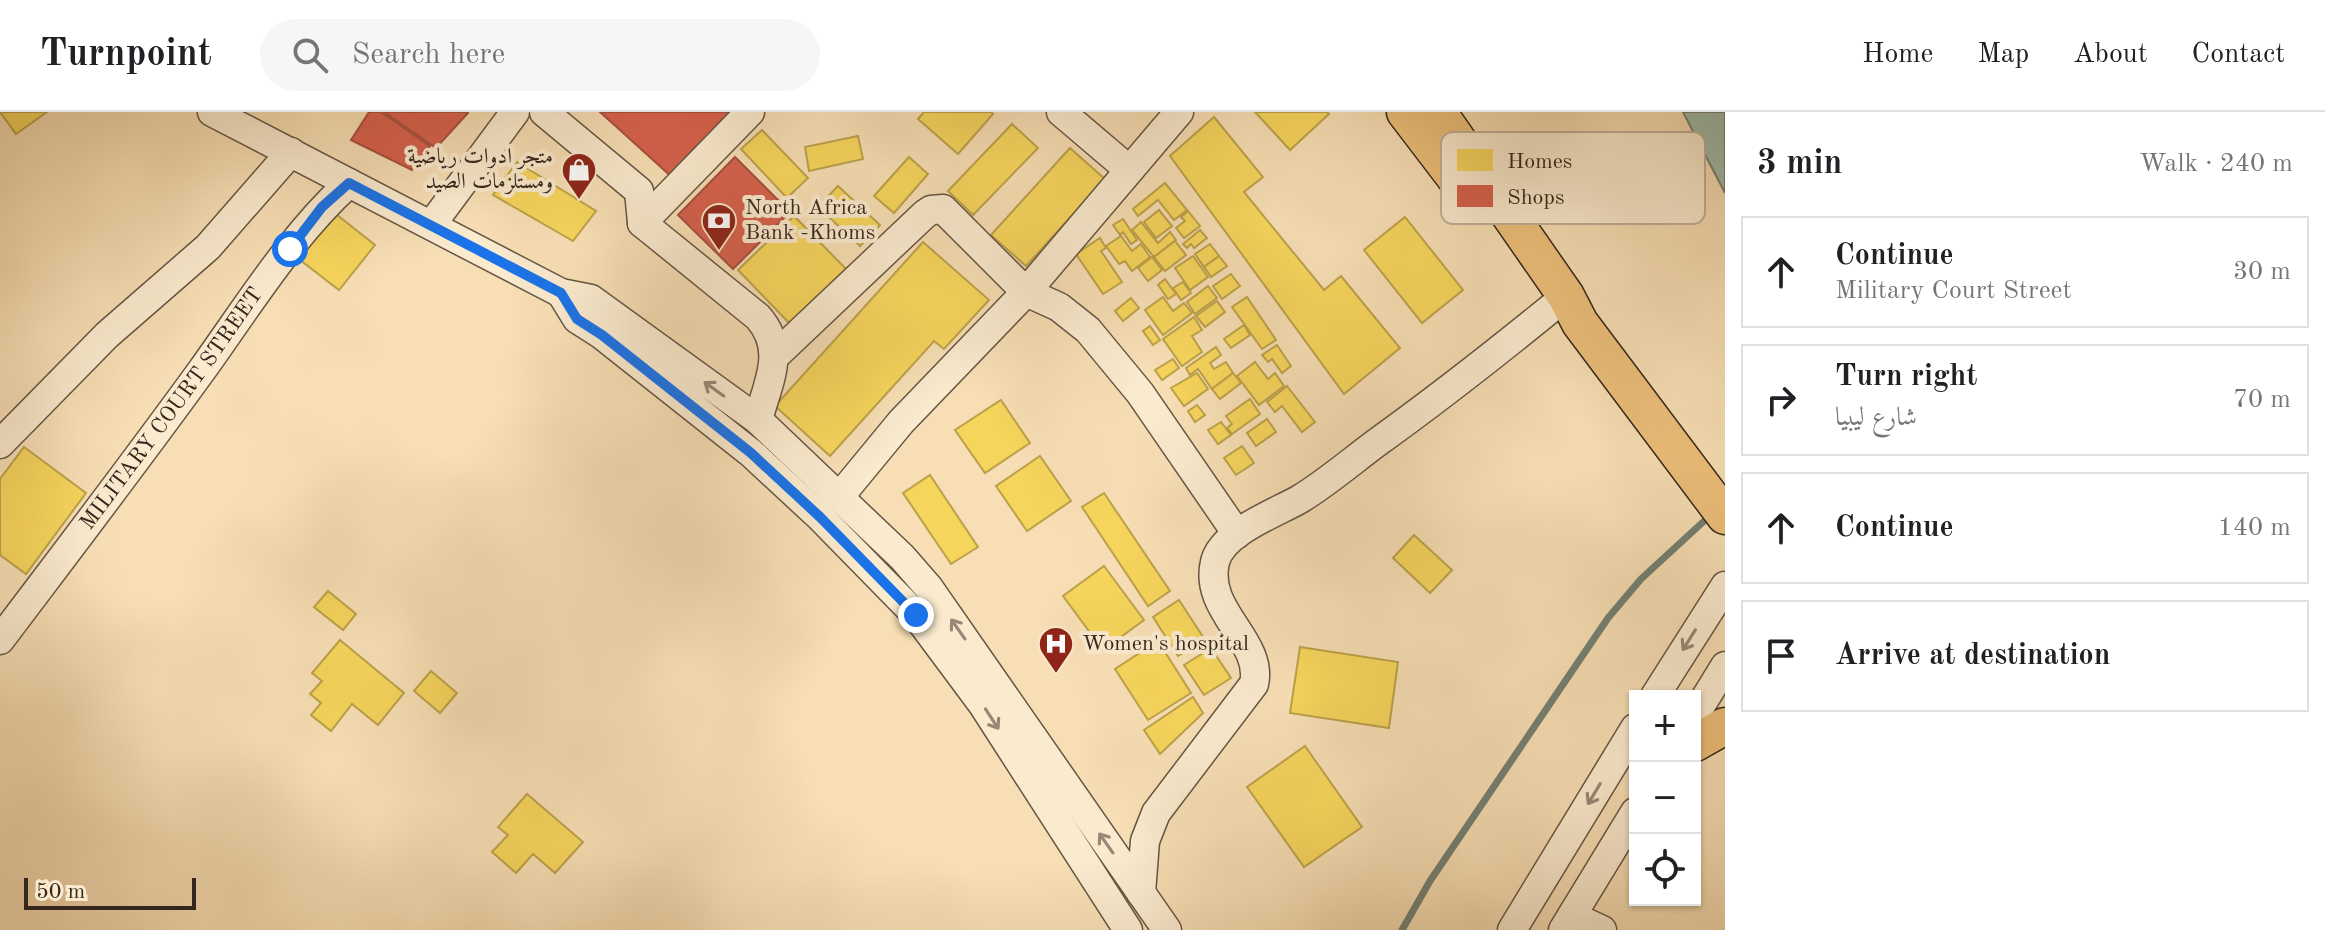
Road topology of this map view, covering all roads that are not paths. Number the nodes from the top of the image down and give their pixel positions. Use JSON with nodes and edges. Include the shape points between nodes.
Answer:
{"nodes":[{"id":1,"x":212,"y":112,"type":"edge"},
{"id":2,"x":515,"y":112,"type":"edge"},
{"id":3,"x":544,"y":112,"type":"edge"},
{"id":4,"x":750,"y":112,"type":"edge"},
{"id":5,"x":1061,"y":112,"type":"edge"},
{"id":6,"x":1179,"y":112,"type":"edge"},
{"id":7,"x":1405,"y":112,"type":"edge"},
{"id":8,"x":1438,"y":112,"type":"edge"},
{"id":9,"x":1451,"y":132,"type":"edge"},
{"id":10,"x":291,"y":152,"type":"junction"},
{"id":11,"x":1441,"y":159,"type":"edge"},
{"id":12,"x":1128,"y":169,"type":"junction"},
{"id":13,"x":349,"y":183,"type":"junction"},
{"id":14,"x":642,"y":223,"type":"junction"},
{"id":15,"x":432,"y":224,"type":"junction"},
{"id":16,"x":1491,"y":224,"type":"edge"},
{"id":17,"x":1512,"y":224,"type":"edge"},
{"id":18,"x":1026,"y":292,"type":"junction"},
{"id":19,"x":1567,"y":307,"type":"junction"},
{"id":20,"x":584,"y":309,"type":"junction"},
{"id":21,"x":776,"y":355,"type":"junction"},
{"id":22,"x":758,"y":420,"type":"junction"},
{"id":23,"x":0,"y":444,"type":"edge"},
{"id":24,"x":840,"y":496,"type":"junction"},
{"id":25,"x":1725,"y":516,"type":"edge"},
{"id":26,"x":1237,"y":534,"type":"junction"},
{"id":27,"x":1725,"y":586,"type":"edge"},
{"id":28,"x":0,"y":640,"type":"edge"},
{"id":29,"x":1725,"y":666,"type":"edge"},
{"id":30,"x":1659,"y":690,"type":"edge"},
{"id":31,"x":1701,"y":705,"type":"edge"},
{"id":32,"x":1725,"y":726,"type":"edge"},
{"id":33,"x":1629,"y":738,"type":"edge"},
{"id":34,"x":1701,"y":740,"type":"edge"},
{"id":35,"x":1629,"y":822,"type":"edge"},
{"id":36,"x":1141,"y":893,"type":"junction"},
{"id":37,"x":1567,"y":923,"type":"edge"},
{"id":38,"x":1128,"y":930,"type":"edge"},
{"id":39,"x":1167,"y":930,"type":"edge"},
{"id":40,"x":1512,"y":930,"type":"edge"},
{"id":41,"x":1602,"y":930,"type":"edge"}],
"edges":[{"from":1,"to":10,"type":"street"},
{"from":2,"to":15,"type":"street"},
{"from":3,"to":14,"type":"street","via":[[639,191]]},
{"from":4,"to":14,"type":"street"},
{"from":5,"to":12,"type":"street"},
{"from":6,"to":12,"type":"street"},
{"from":7,"to":11,"type":"main road"},
{"from":8,"to":9,"type":"main road"},
{"from":10,"to":13,"type":"street"},
{"from":10,"to":23,"type":"street","via":[[208,247],[107,335]]},
{"from":12,"to":18,"type":"street"},
{"from":13,"to":15,"type":"street"},
{"from":13,"to":28,"type":"street","name":"MILITARY COURT STREET","via":[[322,207]]},
{"from":14,"to":21,"type":"street","via":[[758,317],[768,328]]},
{"from":15,"to":20,"type":"street"},
{"from":16,"to":19,"type":"main road"},
{"from":17,"to":19,"type":"main road"},
{"from":18,"to":21,"type":"street","via":[[947,212],[936,208]]},
{"from":18,"to":24,"type":"street","via":[[901,422]]},
{"from":18,"to":26,"type":"street","via":[[1072,316],[1112,357]]},
{"from":19,"to":25,"type":"main road"},
{"from":19,"to":26,"type":"street","via":[[1304,497]]},
{"from":22,"to":20,"type":"street","one_way":true},
{"from":20,"to":38,"type":"street","one_way":true,"via":[[602,335],[751,453],[916,615],[983,705]]},
{"from":21,"to":22,"type":"street"},
{"from":22,"to":24,"type":"street"},
{"from":36,"to":24,"type":"street","one_way":true,"via":[[929,588]]},
{"from":26,"to":36,"type":"street","via":[[1221,546],[1214,585],[1219,604],[1255,662],[1254,684],[1156,813],[1145,841]]},
{"from":27,"to":30,"type":"street","one_way":true},
{"from":29,"to":31,"type":"street"},
{"from":32,"to":34,"type":"main road"},
{"from":33,"to":40,"type":"street","one_way":true},
{"from":35,"to":37,"type":"street"},
{"from":36,"to":39,"type":"street"},
{"from":37,"to":41,"type":"street"}]}
